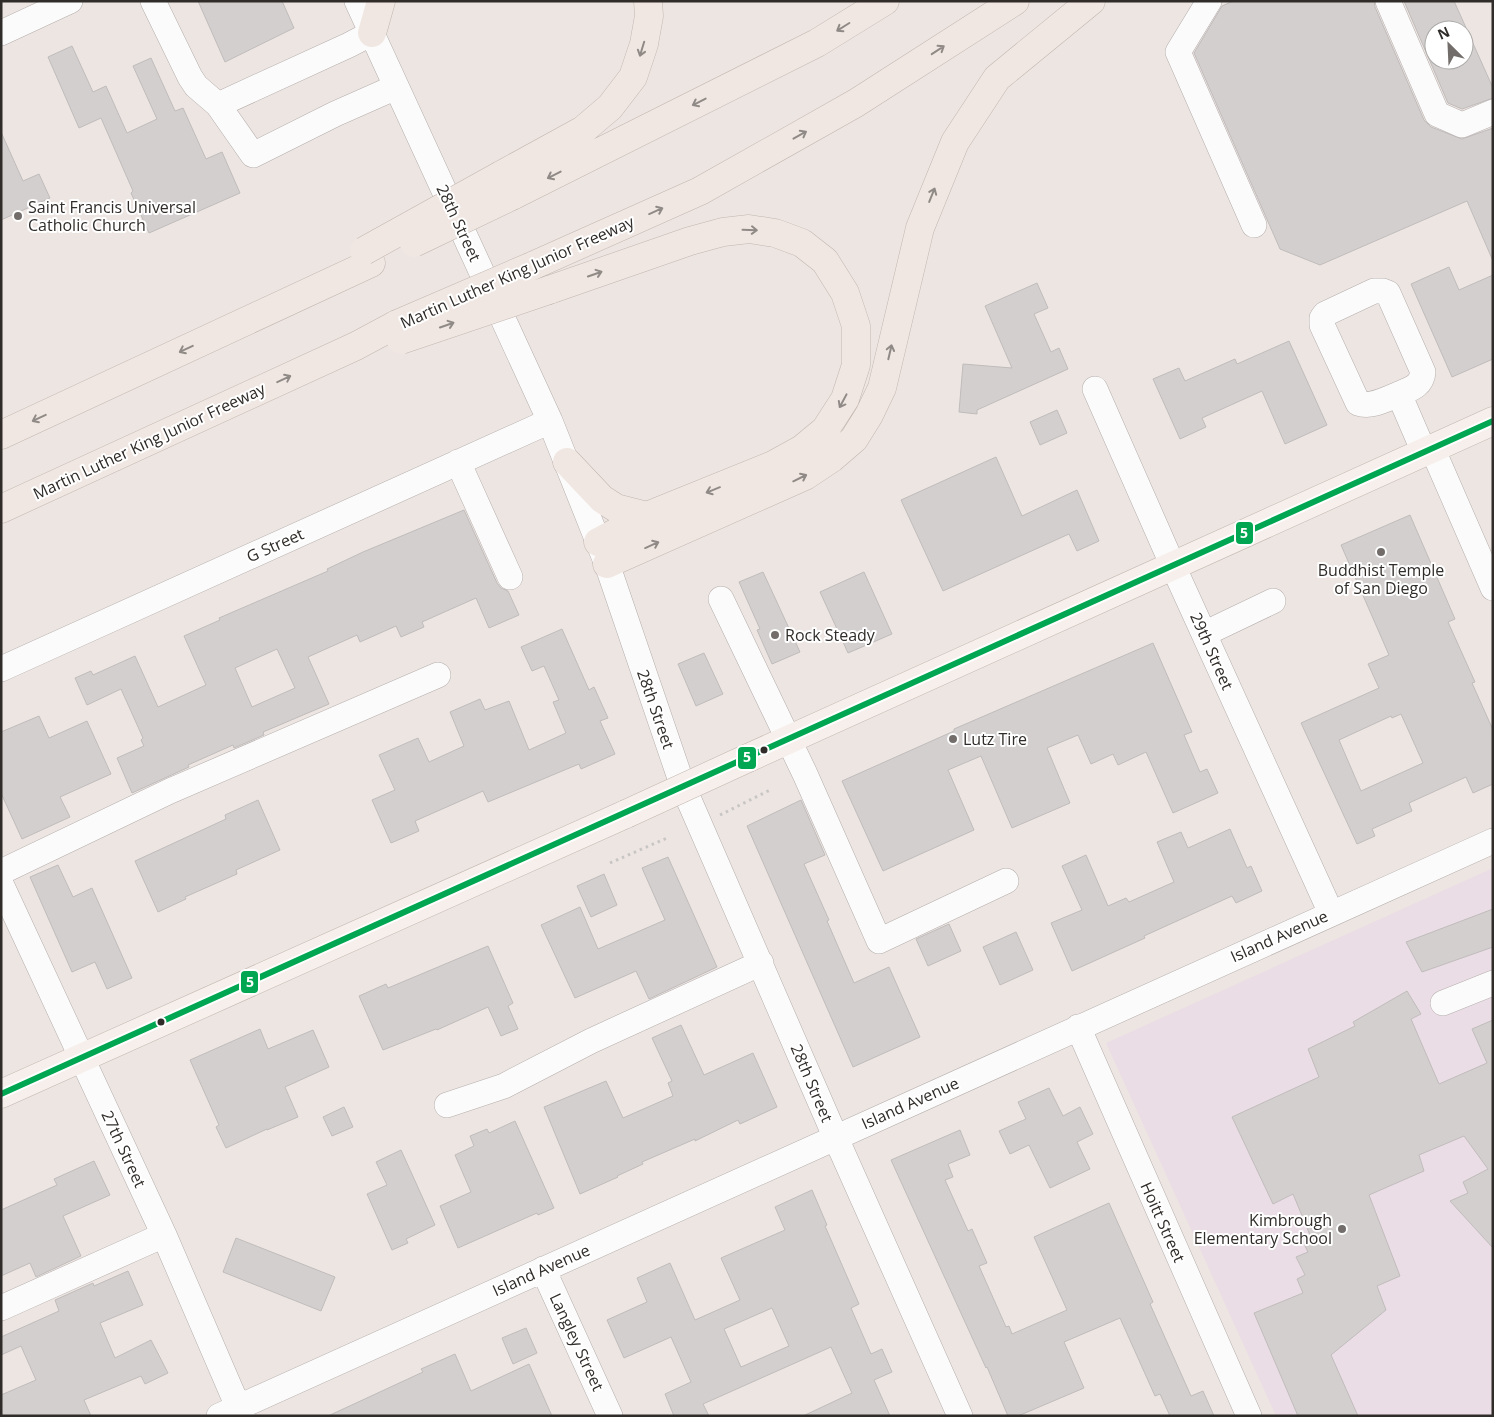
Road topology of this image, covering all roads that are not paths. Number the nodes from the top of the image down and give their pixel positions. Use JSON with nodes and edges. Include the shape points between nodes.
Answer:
{"nodes":[{"id":1,"x":70,"y":1,"type":"edge"},
{"id":2,"x":153,"y":1,"type":"edge"},
{"id":3,"x":357,"y":1,"type":"edge"},
{"id":4,"x":380,"y":1,"type":"edge"},
{"id":5,"x":648,"y":1,"type":"edge"},
{"id":6,"x":884,"y":1,"type":"edge"},
{"id":7,"x":1016,"y":1,"type":"edge"},
{"id":8,"x":1091,"y":1,"type":"edge"},
{"id":9,"x":1209,"y":1,"type":"edge"},
{"id":10,"x":1388,"y":1,"type":"edge"},
{"id":11,"x":1,"y":33,"type":"edge"},
{"id":12,"x":372,"y":33,"type":"junction"},
{"id":13,"x":396,"y":87,"type":"junction"},
{"id":14,"x":218,"y":105,"type":"junction"},
{"id":15,"x":1493,"y":112,"type":"edge"},
{"id":16,"x":507,"y":186,"type":"junction"},
{"id":17,"x":1254,"y":225,"type":"dead end"},
{"id":18,"x":399,"y":332,"type":"junction"},
{"id":19,"x":1095,"y":388,"type":"dead end"},
{"id":20,"x":1399,"y":394,"type":"junction"},
{"id":21,"x":550,"y":421,"type":"junction"},
{"id":22,"x":1493,"y":421,"type":"edge"},
{"id":23,"x":1,"y":435,"type":"edge"},
{"id":24,"x":1428,"y":450,"type":"junction"},
{"id":25,"x":458,"y":462,"type":"junction"},
{"id":26,"x":567,"y":462,"type":"junction"},
{"id":27,"x":1,"y":509,"type":"edge"},
{"id":28,"x":647,"y":516,"type":"junction"},
{"id":29,"x":602,"y":553,"type":"junction"},
{"id":30,"x":1173,"y":566,"type":"junction"},
{"id":31,"x":510,"y":577,"type":"dead end"},
{"id":32,"x":1493,"y":588,"type":"edge"},
{"id":33,"x":721,"y":600,"type":"dead end"},
{"id":34,"x":1273,"y":601,"type":"dead end"},
{"id":35,"x":1204,"y":634,"type":"junction"},
{"id":36,"x":1,"y":669,"type":"edge"},
{"id":37,"x":438,"y":675,"type":"dead end"},
{"id":38,"x":789,"y":739,"type":"junction"},
{"id":39,"x":1493,"y":841,"type":"edge"},
{"id":40,"x":1,"y":872,"type":"edge"},
{"id":41,"x":1006,"y":881,"type":"dead end"},
{"id":42,"x":1,"y":884,"type":"edge"},
{"id":43,"x":1331,"y":913,"type":"junction"},
{"id":44,"x":761,"y":963,"type":"junction"},
{"id":45,"x":1493,"y":983,"type":"edge"},
{"id":46,"x":1443,"y":1003,"type":"dead end"},
{"id":47,"x":1078,"y":1027,"type":"junction"},
{"id":48,"x":82,"y":1058,"type":"junction"},
{"id":49,"x":1,"y":1094,"type":"edge"},
{"id":50,"x":447,"y":1105,"type":"dead end"},
{"id":51,"x":835,"y":1136,"type":"junction"},
{"id":52,"x":164,"y":1234,"type":"junction"},
{"id":53,"x":543,"y":1269,"type":"junction"},
{"id":54,"x":1,"y":1308,"type":"edge"},
{"id":55,"x":233,"y":1413,"type":"edge"},
{"id":56,"x":610,"y":1416,"type":"edge"},
{"id":57,"x":960,"y":1416,"type":"edge"},
{"id":58,"x":1248,"y":1416,"type":"edge"}],
"edges":[{"from":1,"to":11,"type":"street"},
{"from":2,"to":14,"type":"street","via":[[190,77]]},
{"from":3,"to":12,"type":"street","name":"28th Street"},
{"from":4,"to":12,"type":"highway"},
{"from":5,"to":16,"type":"highway","one_way":true,"via":[[644,44],[633,76],[610,107]]},
{"from":6,"to":16,"type":"highway","one_way":true,"via":[[817,43]]},
{"from":18,"to":7,"type":"highway","name":"Martin Luther King Junior Freeway","one_way":true,"bridge":true,"via":[[532,266],[700,191],[856,103]]},
{"from":29,"to":8,"type":"highway","one_way":true,"via":[[805,476],[854,439],[882,388],[920,228],[955,142],[997,78]]},
{"from":9,"to":17,"type":"street","via":[[1178,52]]},
{"from":10,"to":15,"type":"street","via":[[1437,114],[1462,125]]},
{"from":12,"to":13,"type":"street","name":"28th Street"},
{"from":12,"to":14,"type":"street"},
{"from":13,"to":14,"type":"street","via":[[253,155]]},
{"from":13,"to":21,"type":"street","name":"28th Street"},
{"from":16,"to":23,"type":"highway","one_way":true,"bridge":true,"via":[[230,328]]},
{"from":27,"to":18,"type":"highway","name":"Martin Luther King Junior Freeway","one_way":true,"via":[[356,346]]},
{"from":18,"to":28,"type":"highway","one_way":true,"bridge":true,"via":[[549,290],[723,232],[749,229],[775,233],[802,243],[824,261],[845,293],[856,326],[856,365],[845,399],[825,430],[802,449],[773,465]]},
{"from":19,"to":30,"type":"street","name":"29th Street"},
{"from":20,"to":20,"type":"street","via":[[1419,384],[1423,372],[1388,293],[1374,292],[1325,314],[1322,325],[1358,403],[1370,404]]},
{"from":20,"to":24,"type":"street"},
{"from":21,"to":25,"type":"street","name":"G Street"},
{"from":21,"to":26,"type":"street","name":"28th Street"},
{"from":22,"to":24,"type":"main road"},
{"from":24,"to":30,"type":"main road"},
{"from":24,"to":32,"type":"street"},
{"from":25,"to":31,"type":"street"},
{"from":25,"to":36,"type":"street","name":"G Street"},
{"from":26,"to":28,"type":"highway","via":[[616,508]]},
{"from":26,"to":29,"type":"street","name":"28th Street"},
{"from":28,"to":29,"type":"highway"},
{"from":29,"to":44,"type":"street","name":"28th Street","via":[[682,784]]},
{"from":30,"to":35,"type":"street","name":"29th Street"},
{"from":30,"to":38,"type":"main road"},
{"from":33,"to":38,"type":"street"},
{"from":34,"to":35,"type":"street"},
{"from":35,"to":43,"type":"street","name":"29th Street"},
{"from":37,"to":40,"type":"street","via":[[170,790]]},
{"from":38,"to":41,"type":"street","via":[[879,941]]},
{"from":38,"to":48,"type":"main road","bridge":true},
{"from":39,"to":43,"type":"street","name":"Island Avenue"},
{"from":42,"to":48,"type":"street","name":"27th Street"},
{"from":43,"to":47,"type":"street","name":"Island Avenue"},
{"from":44,"to":50,"type":"street","via":[[590,1041],[504,1086]]},
{"from":44,"to":51,"type":"street","name":"28th Street"},
{"from":45,"to":46,"type":"street"},
{"from":47,"to":51,"type":"street","name":"Island Avenue"},
{"from":47,"to":58,"type":"street","name":"Hoitt Street"},
{"from":48,"to":49,"type":"main road"},
{"from":48,"to":52,"type":"street","name":"27th Street"},
{"from":51,"to":53,"type":"street","name":"Island Avenue"},
{"from":51,"to":57,"type":"street","name":"28th Street"},
{"from":52,"to":54,"type":"street"},
{"from":52,"to":55,"type":"street","name":"27th Street"},
{"from":53,"to":55,"type":"street","name":"Island Avenue"},
{"from":53,"to":56,"type":"street","name":"Langley Street"}]}
